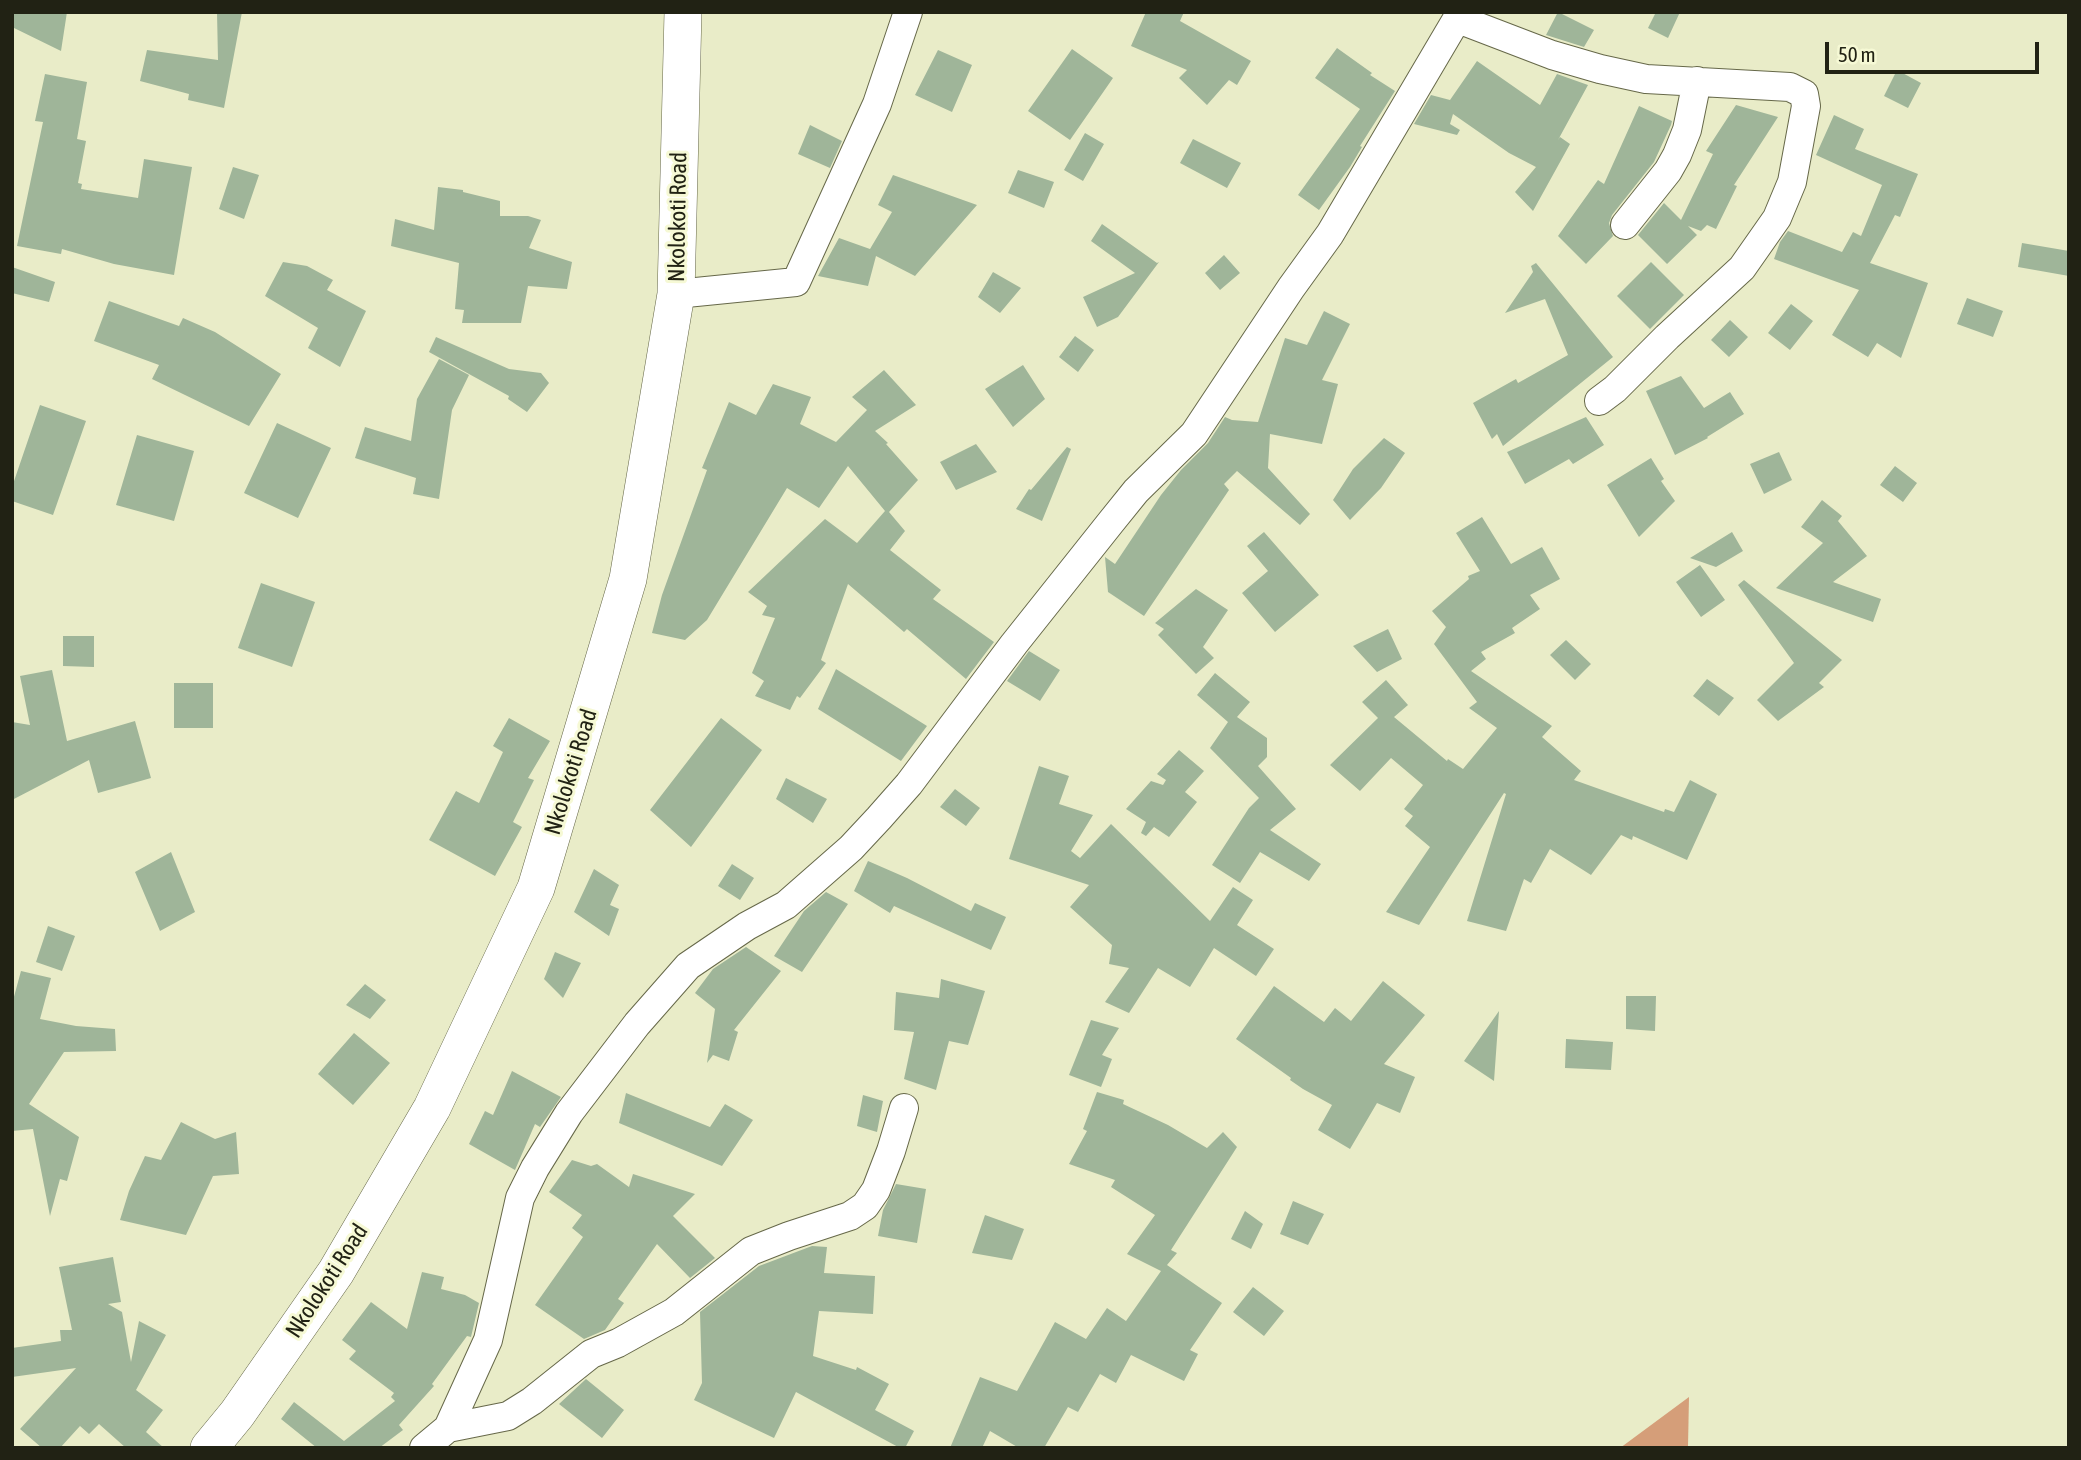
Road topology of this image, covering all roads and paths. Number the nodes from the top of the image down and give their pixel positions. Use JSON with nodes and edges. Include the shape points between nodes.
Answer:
{"nodes":[{"id":1,"x":683,"y":12,"type":"edge"},
{"id":2,"x":908,"y":12,"type":"edge"},
{"id":3,"x":1460,"y":16,"type":"edge"},
{"id":4,"x":1697,"y":82,"type":"junction"},
{"id":5,"x":1625,"y":225,"type":"dead end"},
{"id":6,"x":676,"y":294,"type":"junction"},
{"id":7,"x":1600,"y":401,"type":"dead end"},
{"id":8,"x":904,"y":1108,"type":"dead end"},
{"id":9,"x":449,"y":1428,"type":"junction"},
{"id":10,"x":209,"y":1448,"type":"edge"},
{"id":11,"x":424,"y":1448,"type":"edge"}],
"edges":[{"from":1,"to":6,"type":"main road","name":"Nkolokoti Road"},
{"from":2,"to":6,"type":"street","via":[[877,104],[796,282]]},
{"from":3,"to":4,"type":"street","via":[[1552,55],[1600,69],[1646,79]]},
{"from":3,"to":9,"type":"street","via":[[1330,234],[1194,434],[1136,491],[879,818],[786,905],[688,966],[569,1113],[520,1198],[488,1340]]},
{"from":4,"to":5,"type":"street","via":[[1677,155]]},
{"from":4,"to":7,"type":"street","via":[[1790,87],[1804,94],[1806,106],[1792,182],[1777,218],[1742,268]]},
{"from":6,"to":10,"type":"main road","name":"Nkolokoti Road","via":[[628,579],[536,888],[432,1108],[336,1272]]},
{"from":8,"to":9,"type":"street","via":[[876,1190],[865,1206],[850,1216],[751,1251],[674,1312],[591,1354],[508,1416]]},
{"from":9,"to":11,"type":"street"}]}
